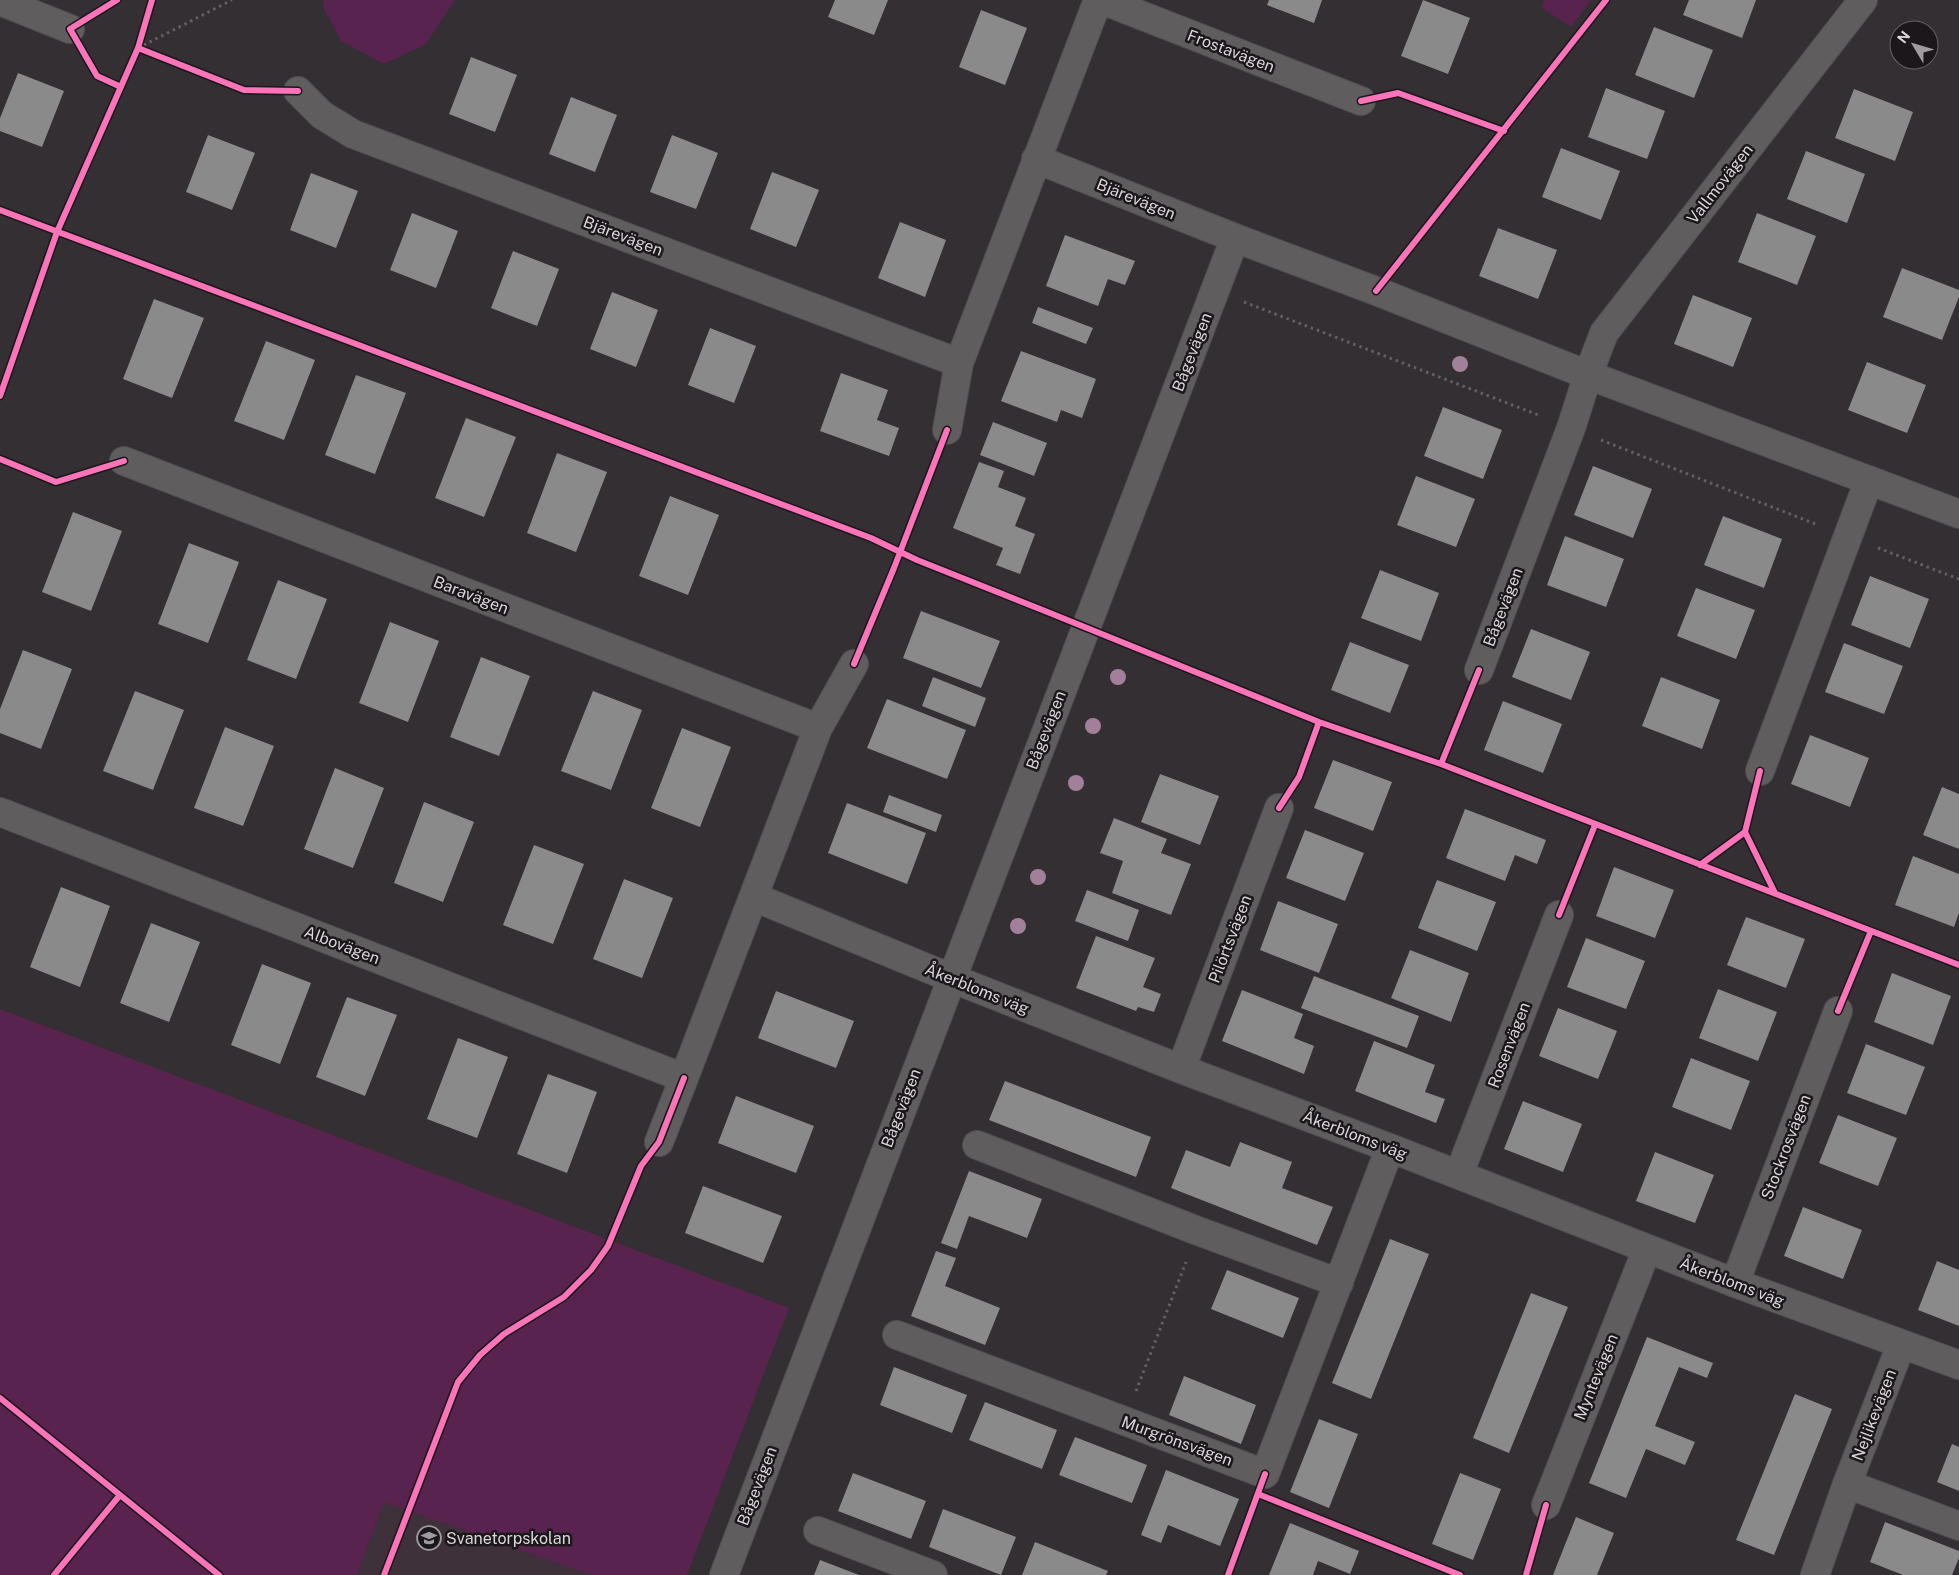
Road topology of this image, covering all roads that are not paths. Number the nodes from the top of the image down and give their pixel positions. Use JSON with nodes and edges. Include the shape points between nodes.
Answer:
{"nodes":[{"id":1,"x":1098,"y":0,"type":"edge"},
{"id":2,"x":1102,"y":0,"type":"edge"},
{"id":3,"x":1863,"y":0,"type":"edge"},
{"id":4,"x":0,"y":1,"type":"edge"},
{"id":5,"x":70,"y":29,"type":"dead end"},
{"id":6,"x":298,"y":91,"type":"dead end"},
{"id":7,"x":1361,"y":101,"type":"dead end"},
{"id":8,"x":1036,"y":159,"type":"junction"},
{"id":9,"x":1235,"y":238,"type":"junction"},
{"id":10,"x":959,"y":363,"type":"junction"},
{"id":11,"x":1588,"y":375,"type":"junction"},
{"id":12,"x":947,"y":430,"type":"dead end"},
{"id":13,"x":124,"y":461,"type":"dead end"},
{"id":14,"x":1869,"y":480,"type":"junction"},
{"id":15,"x":1959,"y":514,"type":"edge"},
{"id":16,"x":854,"y":664,"type":"dead end"},
{"id":17,"x":1479,"y":670,"type":"dead end"},
{"id":18,"x":818,"y":728,"type":"junction"},
{"id":19,"x":1760,"y":771,"type":"dead end"},
{"id":20,"x":1279,"y":808,"type":"dead end"},
{"id":21,"x":0,"y":812,"type":"edge"},
{"id":22,"x":754,"y":897,"type":"junction"},
{"id":23,"x":1559,"y":915,"type":"dead end"},
{"id":24,"x":951,"y":978,"type":"junction"},
{"id":25,"x":1838,"y":1011,"type":"dead end"},
{"id":26,"x":1181,"y":1069,"type":"junction"},
{"id":27,"x":684,"y":1078,"type":"junction"},
{"id":28,"x":659,"y":1142,"type":"dead end"},
{"id":29,"x":977,"y":1146,"type":"dead end"},
{"id":30,"x":1390,"y":1148,"type":"junction"},
{"id":31,"x":1459,"y":1174,"type":"junction"},
{"id":32,"x":1647,"y":1249,"type":"junction"},
{"id":33,"x":1735,"y":1283,"type":"junction"},
{"id":34,"x":1339,"y":1284,"type":"junction"},
{"id":35,"x":898,"y":1336,"type":"dead end"},
{"id":36,"x":1901,"y":1345,"type":"junction"},
{"id":37,"x":1959,"y":1366,"type":"edge"},
{"id":38,"x":1847,"y":1484,"type":"junction"},
{"id":39,"x":1546,"y":1505,"type":"dead end"},
{"id":40,"x":1959,"y":1526,"type":"edge"},
{"id":41,"x":818,"y":1531,"type":"dead end"},
{"id":42,"x":724,"y":1575,"type":"edge"},
{"id":43,"x":933,"y":1575,"type":"edge"},
{"id":44,"x":1815,"y":1575,"type":"edge"}],
"edges":[{"from":1,"to":8,"type":"street"},
{"from":2,"to":7,"type":"street","name":"Frostavägen"},
{"from":3,"to":11,"type":"street","name":"Vallmovägen","via":[[1604,333]]},
{"from":4,"to":5,"type":"street"},
{"from":6,"to":10,"type":"street","name":"Bjärevägen","via":[[322,115],[354,134]]},
{"from":8,"to":9,"type":"street","name":"Bjärevägen"},
{"from":8,"to":10,"type":"street"},
{"from":9,"to":11,"type":"street"},
{"from":9,"to":24,"type":"street","name":"Bågevägen"},
{"from":10,"to":12,"type":"street"},
{"from":11,"to":14,"type":"street"},
{"from":11,"to":17,"type":"street","name":"Bågevägen"},
{"from":13,"to":18,"type":"street","name":"Baravägen"},
{"from":14,"to":15,"type":"street"},
{"from":14,"to":19,"type":"street"},
{"from":16,"to":18,"type":"street"},
{"from":18,"to":22,"type":"street"},
{"from":20,"to":26,"type":"street","name":"Pilörtsvägen"},
{"from":21,"to":27,"type":"street","name":"Albovägen"},
{"from":22,"to":24,"type":"street","name":"Åkerbloms väg"},
{"from":22,"to":27,"type":"street"},
{"from":23,"to":31,"type":"street","name":"Rosenvägen"},
{"from":24,"to":26,"type":"street","name":"Åkerbloms väg"},
{"from":24,"to":42,"type":"street","name":"Bågevägen"},
{"from":25,"to":33,"type":"street","name":"Stockrosvägen"},
{"from":26,"to":30,"type":"street","name":"Åkerbloms väg"},
{"from":27,"to":28,"type":"street"},
{"from":29,"to":34,"type":"street"},
{"from":30,"to":31,"type":"street","name":"Åkerbloms väg"},
{"from":30,"to":34,"type":"street","name":"Murgrönsvägen"},
{"from":31,"to":32,"type":"street","name":"Åkerbloms väg"},
{"from":32,"to":33,"type":"street","name":"Åkerbloms väg"},
{"from":32,"to":39,"type":"street","name":"Myntevägen"},
{"from":33,"to":36,"type":"street","name":"Åkerbloms väg"},
{"from":34,"to":35,"type":"street","name":"Murgrönsvägen","via":[[1265,1474]]},
{"from":36,"to":37,"type":"street","name":"Åkerbloms väg"},
{"from":36,"to":38,"type":"street","name":"Nejlikevägen"},
{"from":38,"to":40,"type":"street"},
{"from":38,"to":44,"type":"street","name":"Nejlikevägen"},
{"from":41,"to":43,"type":"street"}]}
